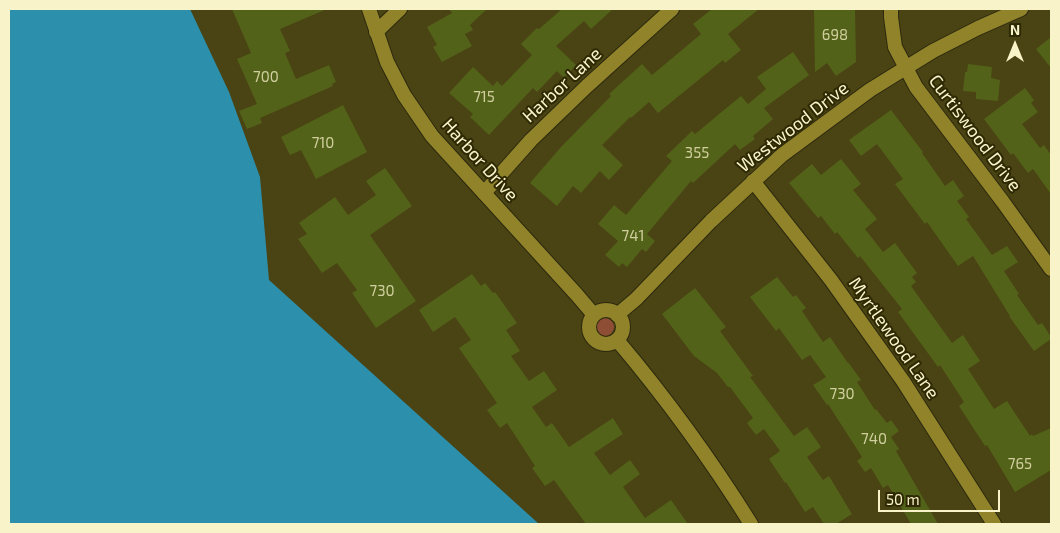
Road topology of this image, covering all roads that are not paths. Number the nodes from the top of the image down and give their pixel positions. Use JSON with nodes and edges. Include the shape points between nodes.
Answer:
{"nodes":[{"id":1,"x":369,"y":9,"type":"edge"},
{"id":2,"x":400,"y":9,"type":"edge"},
{"id":3,"x":672,"y":9,"type":"edge"},
{"id":4,"x":891,"y":9,"type":"edge"},
{"id":5,"x":1021,"y":9,"type":"edge"},
{"id":6,"x":376,"y":32,"type":"junction"},
{"id":7,"x":905,"y":69,"type":"junction"},
{"id":8,"x":753,"y":181,"type":"junction"},
{"id":9,"x":484,"y":193,"type":"junction"},
{"id":10,"x":1051,"y":269,"type":"edge"},
{"id":11,"x":594,"y":315,"type":"junction"},
{"id":12,"x":617,"y":315,"type":"junction"},
{"id":13,"x":617,"y":340,"type":"junction"},
{"id":14,"x":751,"y":524,"type":"edge"},
{"id":15,"x":994,"y":524,"type":"edge"}],
"edges":[{"from":1,"to":6,"type":"street","name":"Harbor Drive"},
{"from":2,"to":6,"type":"street"},
{"from":3,"to":9,"type":"street","name":"Harbor Lane","via":[[531,140]]},
{"from":4,"to":7,"type":"street","name":"Curtiswood Drive","via":[[895,47]]},
{"from":5,"to":7,"type":"street","name":"Westwood Drive","via":[[933,51]]},
{"from":6,"to":9,"type":"street","name":"Harbor Drive","via":[[404,96],[432,136]]},
{"from":7,"to":8,"type":"street","name":"Westwood Drive","via":[[870,90],[782,154]]},
{"from":7,"to":10,"type":"street","name":"Curtiswood Drive"},
{"from":8,"to":12,"type":"street","name":"Westwood Drive"},
{"from":8,"to":15,"type":"street","name":"Myrtlewood Lane","via":[[831,280],[903,381]]},
{"from":9,"to":11,"type":"street","name":"Harbor Drive"},
{"from":11,"to":12,"type":"street","via":[[603,310]]},
{"from":11,"to":13,"type":"street","via":[[589,322],[594,339],[606,344]]},
{"from":12,"to":13,"type":"street","via":[[622,332]]},
{"from":13,"to":14,"type":"street","via":[[700,448]]}]}
